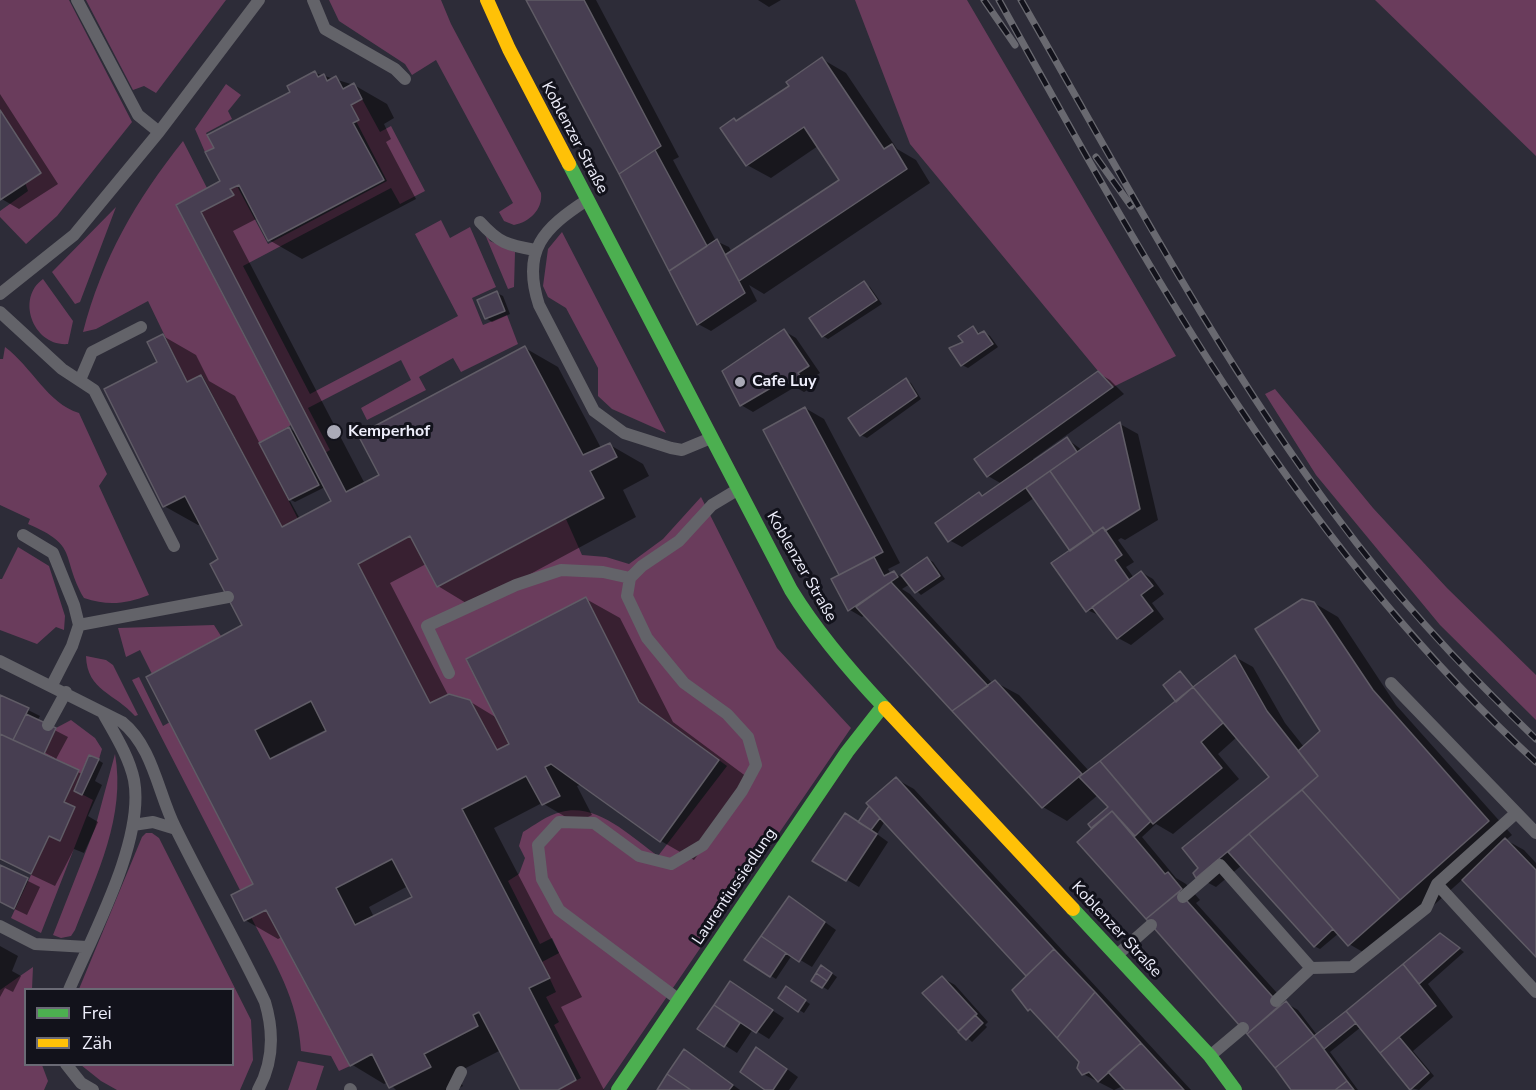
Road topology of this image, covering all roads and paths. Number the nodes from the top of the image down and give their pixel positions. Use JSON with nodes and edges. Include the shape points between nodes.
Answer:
{"nodes":[{"id":1,"x":77,"y":0,"type":"edge"},
{"id":2,"x":259,"y":0,"type":"edge"},
{"id":3,"x":313,"y":0,"type":"edge"},
{"id":4,"x":487,"y":0,"type":"edge"},
{"id":5,"x":405,"y":80,"type":"dead end"},
{"id":6,"x":159,"y":132,"type":"junction"},
{"id":7,"x":588,"y":200,"type":"junction"},
{"id":8,"x":480,"y":222,"type":"dead end"},
{"id":9,"x":535,"y":250,"type":"junction"},
{"id":10,"x":0,"y":294,"type":"edge"},
{"id":11,"x":0,"y":312,"type":"edge"},
{"id":12,"x":141,"y":327,"type":"dead end"},
{"id":13,"x":80,"y":380,"type":"junction"},
{"id":14,"x":712,"y":437,"type":"junction"},
{"id":15,"x":739,"y":489,"type":"junction"},
{"id":16,"x":23,"y":535,"type":"dead end"},
{"id":17,"x":174,"y":546,"type":"dead end"},
{"id":18,"x":630,"y":578,"type":"junction"},
{"id":19,"x":228,"y":597,"type":"dead end"},
{"id":20,"x":79,"y":625,"type":"junction"},
{"id":21,"x":0,"y":661,"type":"edge"},
{"id":22,"x":448,"y":673,"type":"dead end"},
{"id":23,"x":1391,"y":683,"type":"dead end"},
{"id":24,"x":52,"y":685,"type":"junction"},
{"id":25,"x":66,"y":692,"type":"junction"},
{"id":26,"x":883,"y":706,"type":"junction"},
{"id":27,"x":102,"y":712,"type":"junction"},
{"id":28,"x":48,"y":724,"type":"dead end"},
{"id":29,"x":1516,"y":813,"type":"junction"},
{"id":30,"x":133,"y":825,"type":"junction"},
{"id":31,"x":176,"y":829,"type":"junction"},
{"id":32,"x":1536,"y":833,"type":"edge"},
{"id":33,"x":1437,"y":884,"type":"junction"},
{"id":34,"x":1183,"y":897,"type":"dead end"},
{"id":35,"x":1151,"y":925,"type":"dead end"},
{"id":36,"x":0,"y":926,"type":"edge"},
{"id":37,"x":87,"y":947,"type":"junction"},
{"id":38,"x":1117,"y":955,"type":"junction"},
{"id":39,"x":1311,"y":968,"type":"junction"},
{"id":40,"x":70,"y":988,"type":"edge"},
{"id":41,"x":1536,"y":992,"type":"edge"},
{"id":42,"x":679,"y":999,"type":"junction"},
{"id":43,"x":1276,"y":1001,"type":"dead end"},
{"id":44,"x":1243,"y":1028,"type":"dead end"},
{"id":45,"x":1210,"y":1056,"type":"junction"},
{"id":46,"x":67,"y":1066,"type":"edge"},
{"id":47,"x":461,"y":1072,"type":"dead end"},
{"id":48,"x":93,"y":1090,"type":"edge"},
{"id":49,"x":258,"y":1090,"type":"edge"},
{"id":50,"x":452,"y":1090,"type":"edge"},
{"id":51,"x":618,"y":1090,"type":"edge"},
{"id":52,"x":1235,"y":1090,"type":"edge"}],
"edges":[{"from":1,"to":6,"type":"lane","via":[[138,115]]},
{"from":2,"to":6,"type":"lane"},
{"from":3,"to":5,"type":"lane","via":[[325,29],[395,69]]},
{"from":4,"to":7,"type":"street","name":"Koblenzer Straße"},
{"from":6,"to":10,"type":"lane","via":[[74,235]]},
{"from":7,"to":9,"type":"lane","via":[[545,231]]},
{"from":7,"to":14,"type":"street","name":"Koblenzer Straße"},
{"from":8,"to":9,"type":"lane","via":[[496,240]]},
{"from":9,"to":14,"type":"lane","via":[[533,287],[539,305],[594,411],[624,433],[670,448],[682,450]]},
{"from":11,"to":13,"type":"lane","via":[[62,369]]},
{"from":12,"to":13,"type":"lane","via":[[92,352]]},
{"from":13,"to":17,"type":"lane","via":[[94,390]]},
{"from":14,"to":15,"type":"street","name":"Koblenzer Straße"},
{"from":15,"to":18,"type":"lane","via":[[706,509],[680,541]]},
{"from":15,"to":26,"type":"street","name":"Koblenzer Straße","via":[[814,627]]},
{"from":16,"to":20,"type":"lane","via":[[53,553]]},
{"from":18,"to":22,"type":"lane","via":[[561,570],[516,585],[427,626]]},
{"from":18,"to":42,"type":"lane","via":[[627,596],[647,638],[684,683],[728,714],[748,736],[756,765],[703,845],[671,864],[639,856],[594,824],[559,822],[538,845],[542,879],[559,910]]},
{"from":19,"to":20,"type":"lane"},
{"from":20,"to":24,"type":"lane"},
{"from":21,"to":24,"type":"lane"},
{"from":23,"to":29,"type":"lane"},
{"from":24,"to":25,"type":"lane"},
{"from":25,"to":27,"type":"lane"},
{"from":25,"to":28,"type":"lane"},
{"from":26,"to":38,"type":"street","name":"Koblenzer Straße"},
{"from":26,"to":42,"type":"street","name":"Laurentiussiedlung","via":[[847,752]]},
{"from":27,"to":30,"type":"lane","via":[[132,772]]},
{"from":27,"to":31,"type":"lane","via":[[122,722],[136,736]]},
{"from":29,"to":32,"type":"lane"},
{"from":29,"to":33,"type":"lane"},
{"from":30,"to":31,"type":"lane","via":[[153,822]]},
{"from":30,"to":37,"type":"lane","via":[[127,851]]},
{"from":31,"to":49,"type":"lane","via":[[265,1002],[271,1046]]},
{"from":33,"to":39,"type":"lane","via":[[1426,908],[1352,967]]},
{"from":33,"to":41,"type":"lane"},
{"from":34,"to":39,"type":"lane","via":[[1220,865]]},
{"from":35,"to":38,"type":"lane"},
{"from":36,"to":37,"type":"lane","via":[[35,944]]},
{"from":37,"to":40,"type":"lane"},
{"from":38,"to":45,"type":"street","name":"Koblenzer Straße"},
{"from":39,"to":43,"type":"lane"},
{"from":42,"to":51,"type":"street","name":"Laurentiussiedlung"},
{"from":44,"to":45,"type":"lane"},
{"from":45,"to":52,"type":"street","name":"Koblenzer Straße"},
{"from":46,"to":48,"type":"lane"},
{"from":47,"to":50,"type":"lane"}]}
